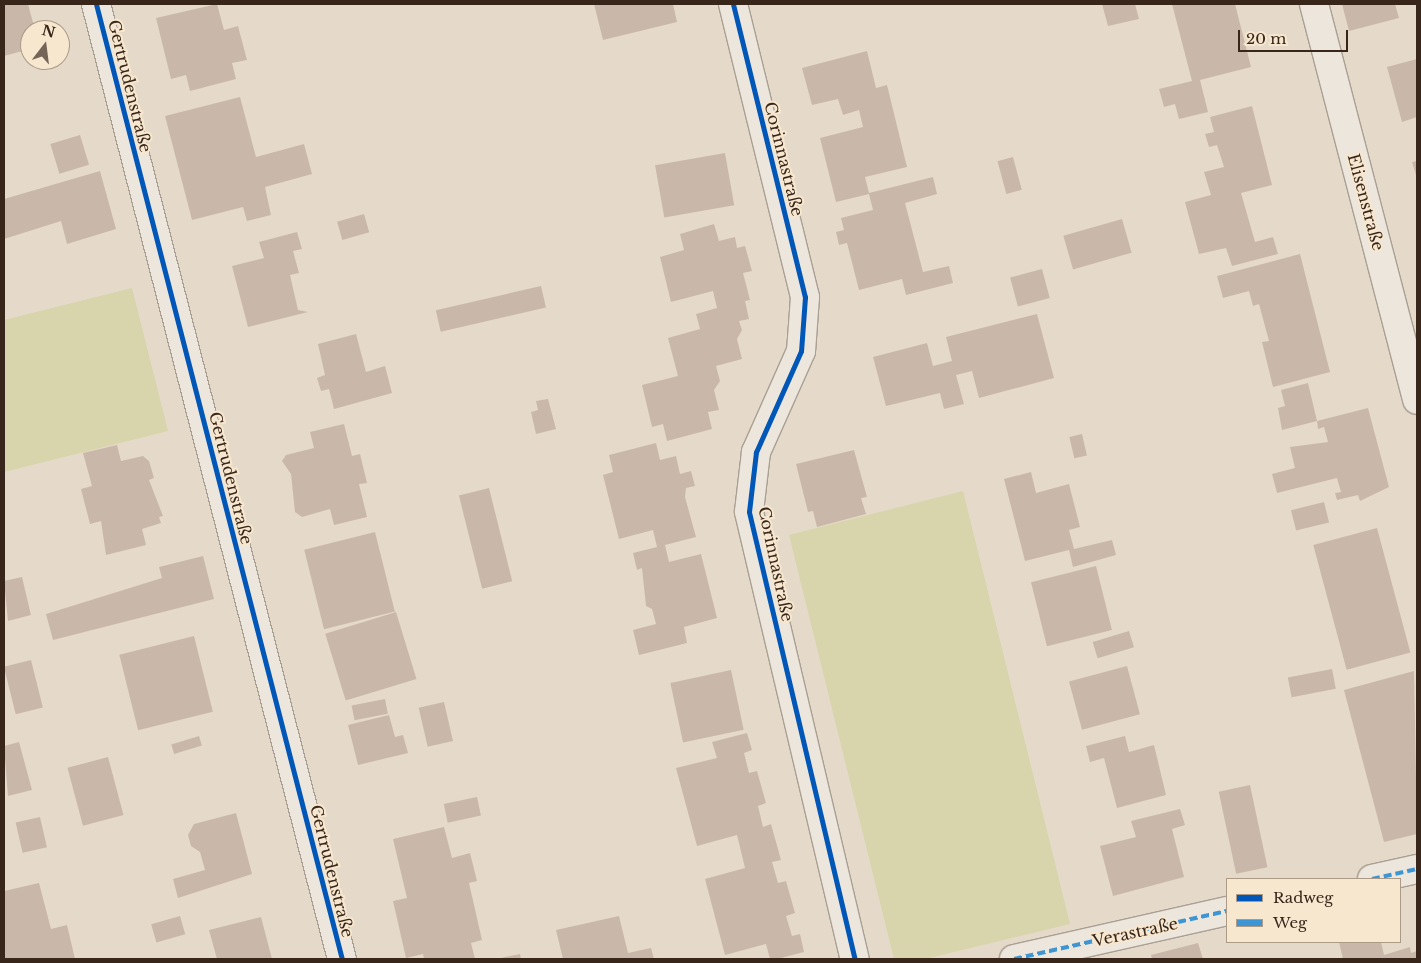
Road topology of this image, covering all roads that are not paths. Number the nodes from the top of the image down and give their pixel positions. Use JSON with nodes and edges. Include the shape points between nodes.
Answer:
{"nodes":[{"id":1,"x":96,"y":4,"type":"edge"},
{"id":2,"x":733,"y":4,"type":"edge"},
{"id":3,"x":1314,"y":4,"type":"edge"},
{"id":4,"x":1417,"y":400,"type":"edge"},
{"id":5,"x":1417,"y":869,"type":"edge"},
{"id":6,"x":1376,"y":878,"type":"edge"},
{"id":7,"x":1226,"y":911,"type":"edge"},
{"id":8,"x":342,"y":959,"type":"edge"},
{"id":9,"x":855,"y":959,"type":"edge"},
{"id":10,"x":1014,"y":959,"type":"edge"}],
"edges":[{"from":1,"to":8,"type":"street","name":"Gertrudenstraße"},
{"from":2,"to":9,"type":"street","name":"Corinnastraße","via":[[805,297],[801,351],[756,452],[749,512]]},
{"from":3,"to":4,"type":"street","name":"Elisenstraße"},
{"from":5,"to":6,"type":"street"},
{"from":7,"to":10,"type":"street","name":"Verastraße"}]}
